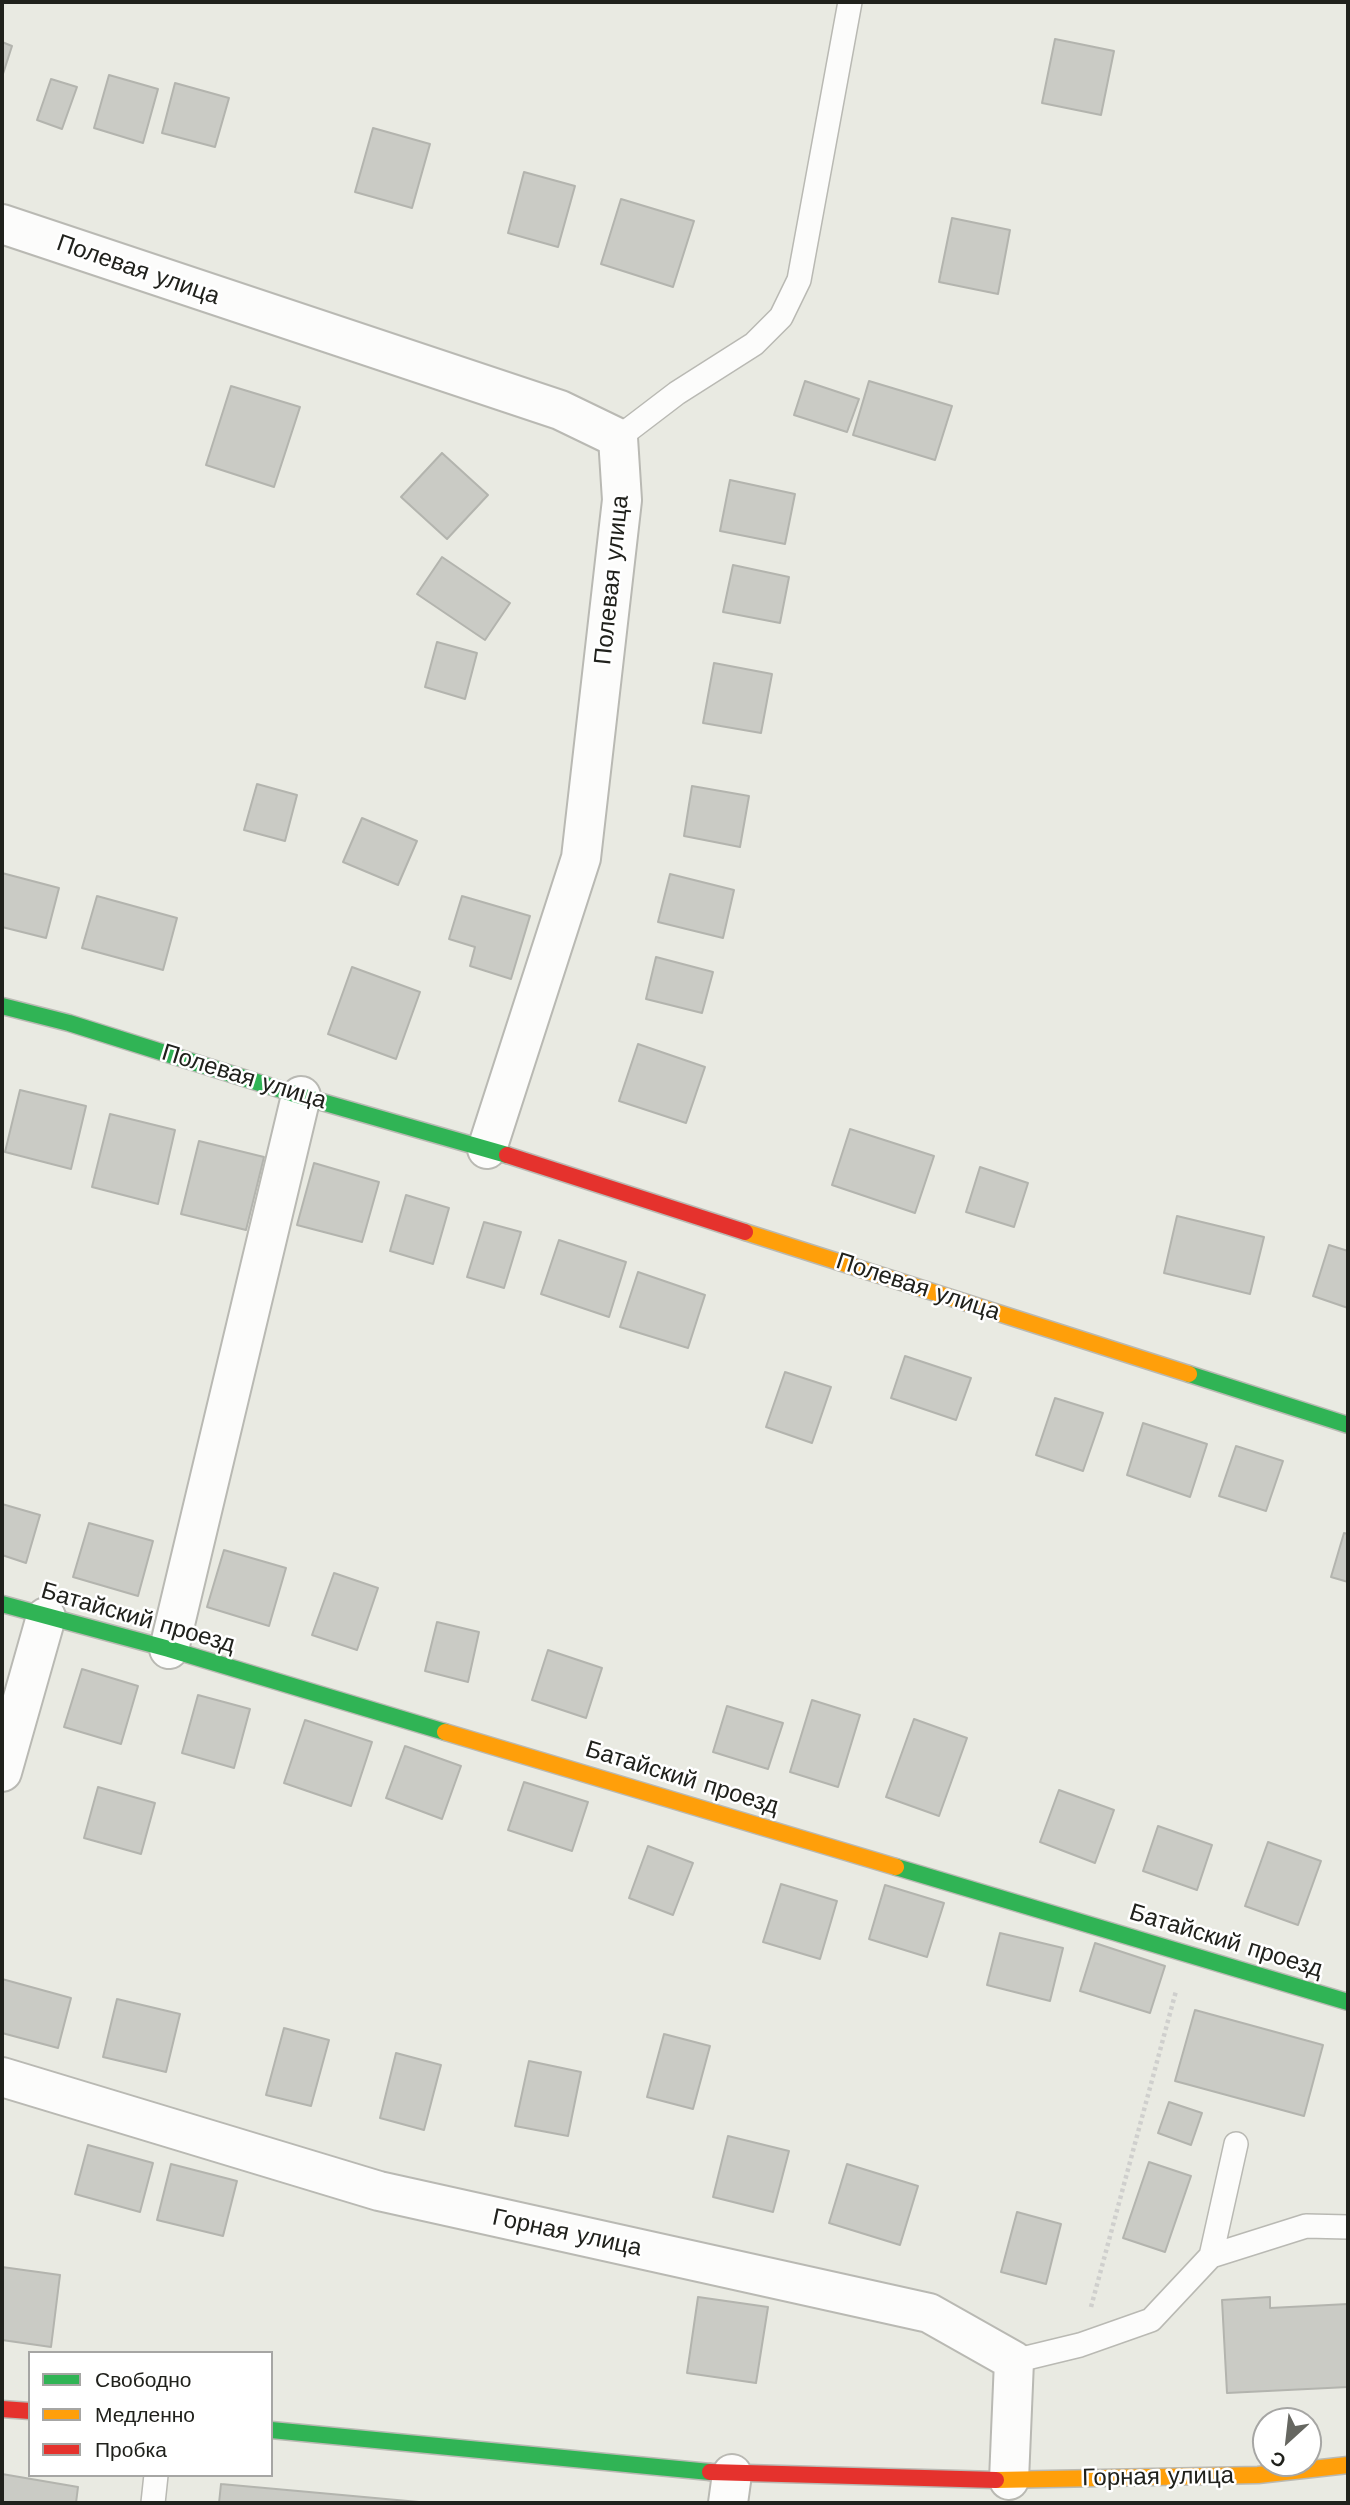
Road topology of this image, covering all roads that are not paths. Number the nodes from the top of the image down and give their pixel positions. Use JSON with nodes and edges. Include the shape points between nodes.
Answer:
{"nodes":[{"id":1,"x":850,"y":2,"type":"edge"},
{"id":2,"x":2,"y":223,"type":"edge"},
{"id":3,"x":618,"y":438,"type":"junction"},
{"id":4,"x":2,"y":1006,"type":"edge"},
{"id":5,"x":301,"y":1096,"type":"junction"},
{"id":6,"x":487,"y":1149,"type":"junction"},
{"id":7,"x":1348,"y":1425,"type":"edge"},
{"id":8,"x":2,"y":1604,"type":"edge"},
{"id":9,"x":46,"y":1616,"type":"junction"},
{"id":10,"x":169,"y":1649,"type":"junction"},
{"id":11,"x":2,"y":1772,"type":"edge"},
{"id":12,"x":1348,"y":2003,"type":"edge"},
{"id":13,"x":2,"y":2077,"type":"edge"},
{"id":14,"x":1236,"y":2144,"type":"dead end"},
{"id":15,"x":1348,"y":2227,"type":"edge"},
{"id":16,"x":1211,"y":2256,"type":"junction"},
{"id":17,"x":1014,"y":2361,"type":"junction"},
{"id":18,"x":2,"y":2409,"type":"edge"},
{"id":19,"x":28,"y":2411,"type":"edge"},
{"id":20,"x":273,"y":2430,"type":"edge"},
{"id":21,"x":1348,"y":2465,"type":"edge"},
{"id":22,"x":156,"y":2477,"type":"edge"},
{"id":23,"x":1009,"y":2480,"type":"junction"},
{"id":24,"x":730,"y":2488,"type":"edge"},
{"id":25,"x":153,"y":2503,"type":"edge"}],
"edges":[{"from":1,"to":3,"type":"lane","via":[[799,280],[781,317],[754,344]]},
{"from":2,"to":3,"type":"street","name":"Полевая улица","via":[[560,410]]},
{"from":3,"to":6,"type":"street","name":"Полевая улица","via":[[622,500],[581,858]]},
{"from":4,"to":5,"type":"street","name":"Полевая улица"},
{"from":5,"to":6,"type":"street","name":"Полевая улица"},
{"from":5,"to":10,"type":"street"},
{"from":6,"to":7,"type":"street","name":"Полевая улица"},
{"from":8,"to":9,"type":"street","name":"Батайский проезд"},
{"from":9,"to":10,"type":"street","name":"Батайский проезд"},
{"from":9,"to":11,"type":"street"},
{"from":10,"to":12,"type":"street","name":"Батайский проезд"},
{"from":13,"to":17,"type":"street","name":"Горная улица","via":[[379,2191],[929,2313]]},
{"from":14,"to":16,"type":"lane"},
{"from":15,"to":16,"type":"lane","via":[[1306,2226]]},
{"from":16,"to":17,"type":"lane","via":[[1151,2320],[1080,2345]]},
{"from":17,"to":23,"type":"street"},
{"from":18,"to":19,"type":"street"},
{"from":20,"to":24,"type":"street","name":"Горная улица"},
{"from":21,"to":23,"type":"street","name":"Горная улица","via":[[1258,2475]]},
{"from":22,"to":25,"type":"lane"},
{"from":23,"to":24,"type":"street","name":"Горная улица"}]}
